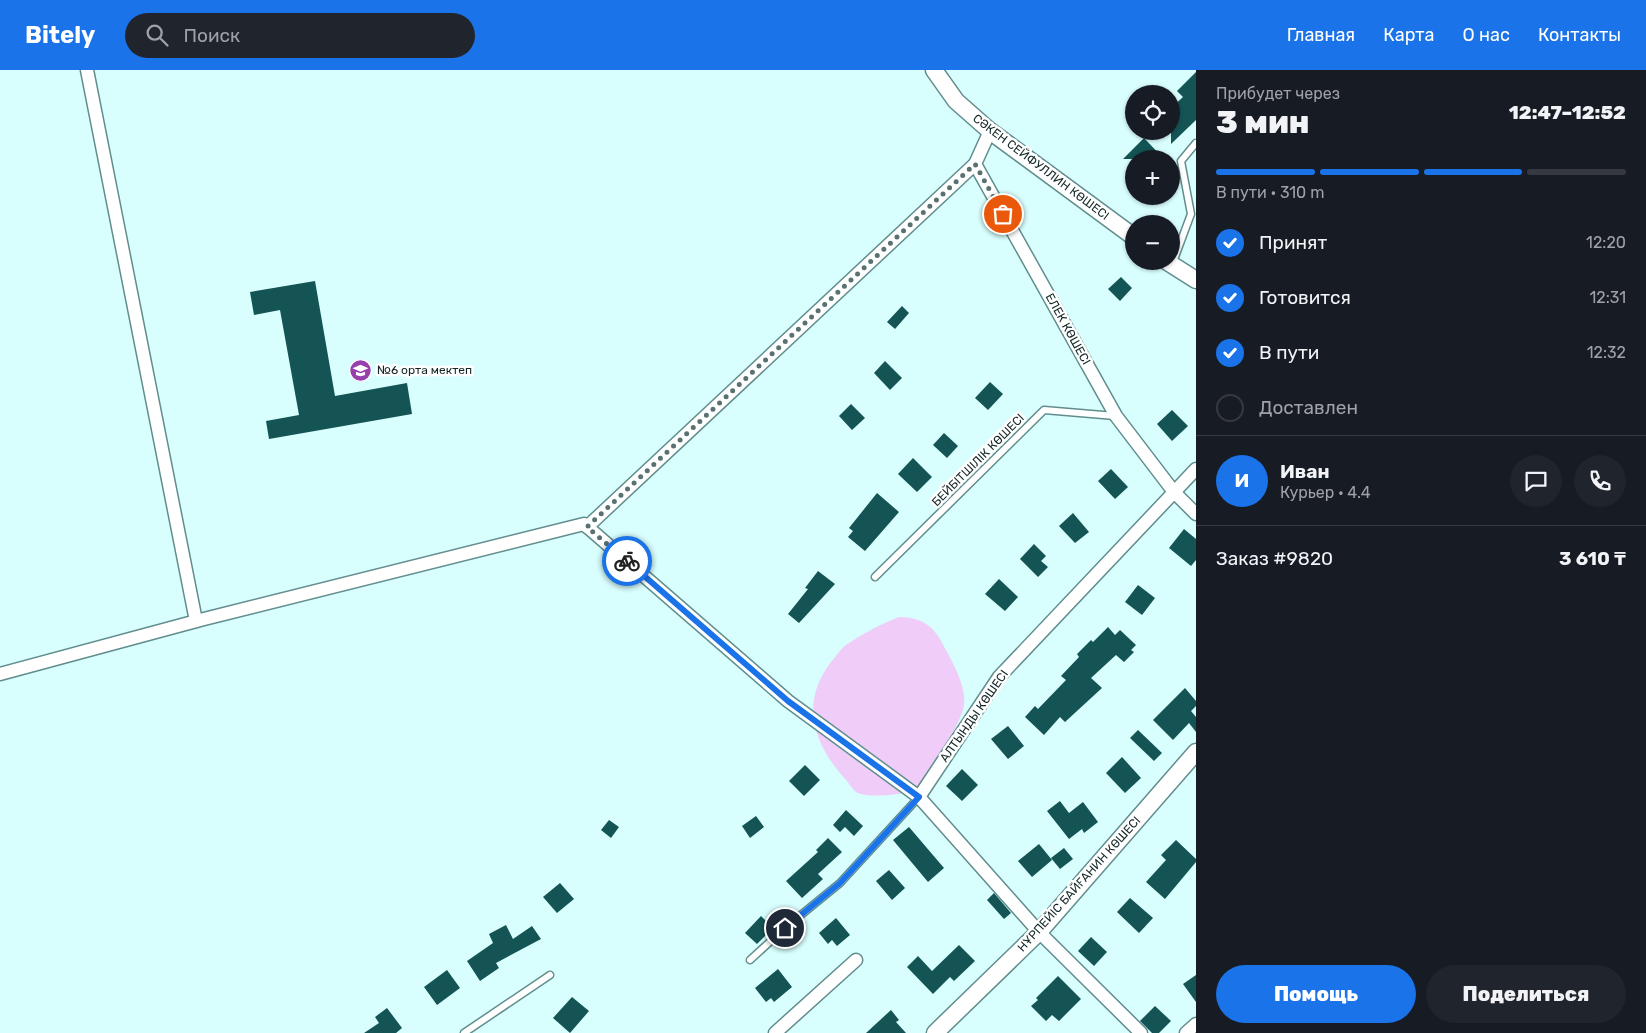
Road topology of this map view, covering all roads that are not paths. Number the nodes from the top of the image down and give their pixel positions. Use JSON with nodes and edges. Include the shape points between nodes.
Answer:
{"nodes":[{"id":1,"x":87,"y":70,"type":"edge"},
{"id":2,"x":934,"y":70,"type":"edge"},
{"id":3,"x":990,"y":131,"type":"junction"},
{"id":4,"x":1196,"y":143,"type":"edge"},
{"id":5,"x":975,"y":164,"type":"junction"},
{"id":6,"x":1193,"y":214,"type":"edge"},
{"id":7,"x":1125,"y":230,"type":"edge"},
{"id":8,"x":1180,"y":241,"type":"edge"},
{"id":9,"x":1180,"y":270,"type":"edge"},
{"id":10,"x":1196,"y":280,"type":"edge"},
{"id":11,"x":1116,"y":416,"type":"junction"},
{"id":12,"x":1196,"y":469,"type":"edge"},
{"id":13,"x":1174,"y":492,"type":"junction"},
{"id":14,"x":1196,"y":514,"type":"edge"},
{"id":15,"x":587,"y":527,"type":"junction"},
{"id":16,"x":875,"y":577,"type":"dead end"},
{"id":17,"x":196,"y":621,"type":"junction"},
{"id":18,"x":0,"y":674,"type":"edge"},
{"id":19,"x":1196,"y":752,"type":"edge"},
{"id":20,"x":919,"y":797,"type":"junction"},
{"id":21,"x":1039,"y":932,"type":"junction"},
{"id":22,"x":750,"y":960,"type":"dead end"},
{"id":23,"x":856,"y":960,"type":"dead end"},
{"id":24,"x":550,"y":975,"type":"dead end"},
{"id":25,"x":1196,"y":1024,"type":"edge"},
{"id":26,"x":464,"y":1033,"type":"edge"},
{"id":27,"x":775,"y":1033,"type":"edge"},
{"id":28,"x":935,"y":1033,"type":"edge"},
{"id":29,"x":1141,"y":1033,"type":"edge"},
{"id":30,"x":1186,"y":1033,"type":"edge"}],
"edges":[{"from":1,"to":17,"type":"street"},
{"from":2,"to":3,"type":"street","name":"СӘКЕН СЕЙФУЛЛИН КӨШЕСІ","via":[[956,101]]},
{"from":3,"to":5,"type":"street"},
{"from":3,"to":7,"type":"street","name":"СӘКЕН СЕЙФУЛЛИН КӨШЕСІ"},
{"from":4,"to":6,"type":"lane","via":[[1181,161]]},
{"from":5,"to":11,"type":"street","name":"ЕЛЕК КӨШЕСІ"},
{"from":5,"to":15,"type":"street"},
{"from":6,"to":8,"type":"lane"},
{"from":9,"to":10,"type":"street"},
{"from":11,"to":13,"type":"street","name":"ЕЛЕК КӨШЕСІ"},
{"from":11,"to":16,"type":"lane","name":"БЕЙБІТШІЛІК КӨШЕСІ","via":[[1044,410]]},
{"from":12,"to":13,"type":"street","name":"АЛТЫНДЫ КӨШЕСІ"},
{"from":13,"to":14,"type":"street","name":"ЕЛЕК КӨШЕСІ"},
{"from":13,"to":20,"type":"street","name":"АЛТЫНДЫ КӨШЕСІ","via":[[1000,677]]},
{"from":15,"to":17,"type":"street","via":[[584,524]]},
{"from":15,"to":20,"type":"street","via":[[788,701]]},
{"from":17,"to":18,"type":"street"},
{"from":19,"to":21,"type":"street","name":"НҰРПЕЙІС БАЙҒАНИН КӨШЕСІ"},
{"from":20,"to":21,"type":"street"},
{"from":20,"to":22,"type":"lane","name":"АЛТЫНДЫ КӨШЕСІ","via":[[840,883]]},
{"from":21,"to":28,"type":"street","name":"НҰРПЕЙІС БАЙҒАНИН КӨШЕСІ"},
{"from":21,"to":29,"type":"street"},
{"from":23,"to":27,"type":"street"},
{"from":24,"to":26,"type":"lane"},
{"from":25,"to":30,"type":"street"}]}
